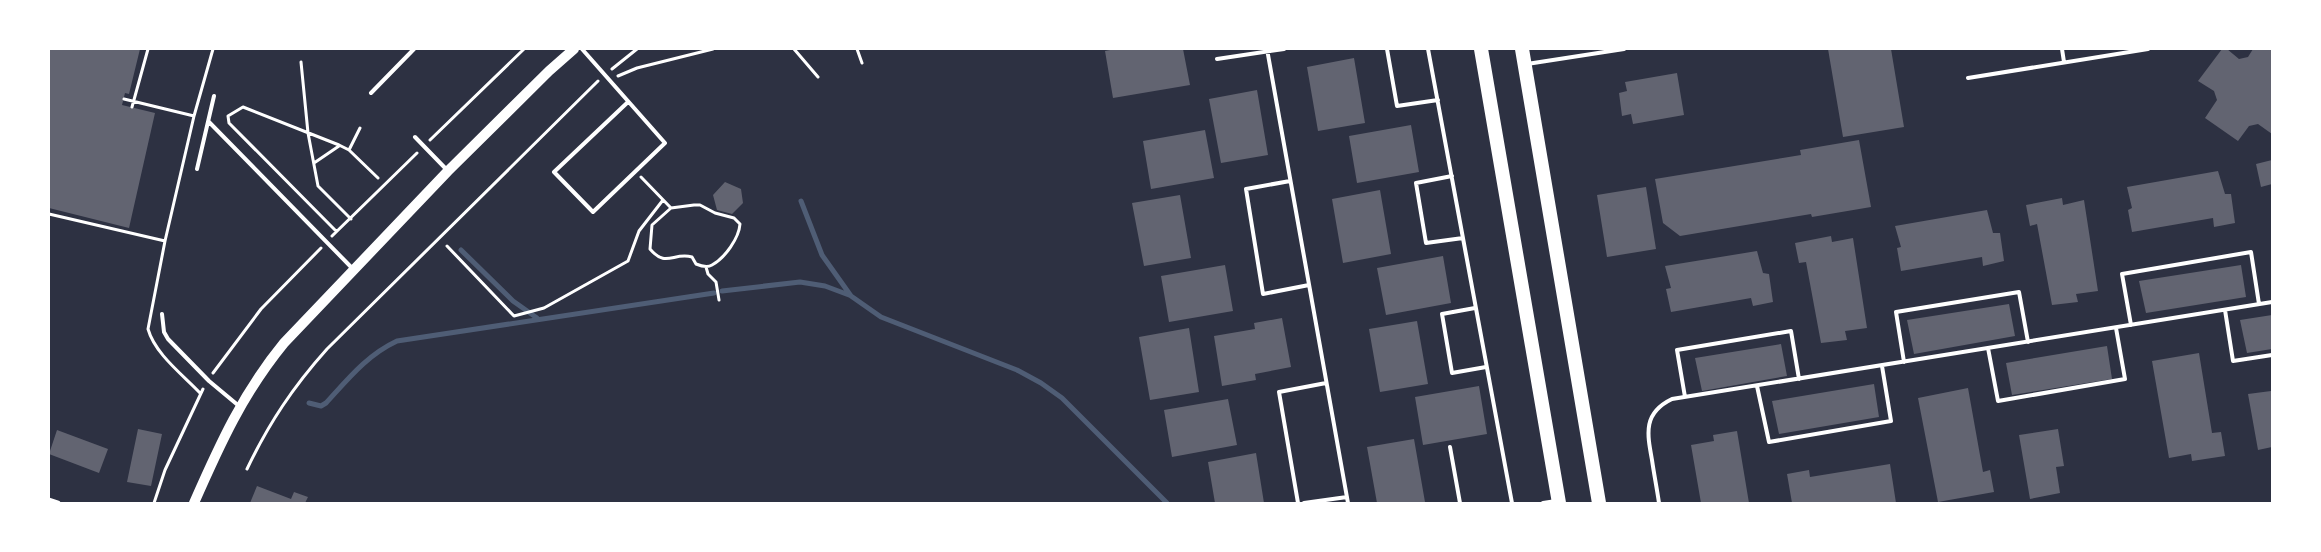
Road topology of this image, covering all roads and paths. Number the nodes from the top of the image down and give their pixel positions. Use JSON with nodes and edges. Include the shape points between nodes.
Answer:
{"nodes":[{"id":1,"x":148,"y":49,"type":"edge"},
{"id":2,"x":213,"y":49,"type":"edge"},
{"id":3,"x":414,"y":49,"type":"edge"},
{"id":4,"x":524,"y":49,"type":"edge"},
{"id":5,"x":574,"y":49,"type":"edge"},
{"id":6,"x":582,"y":49,"type":"edge"},
{"id":7,"x":637,"y":49,"type":"edge"},
{"id":8,"x":713,"y":49,"type":"edge"},
{"id":9,"x":794,"y":49,"type":"edge"},
{"id":10,"x":857,"y":49,"type":"edge"},
{"id":11,"x":1284,"y":49,"type":"edge"},
{"id":12,"x":1387,"y":49,"type":"edge"},
{"id":13,"x":1428,"y":49,"type":"edge"},
{"id":14,"x":1481,"y":49,"type":"edge"},
{"id":15,"x":1522,"y":49,"type":"edge"},
{"id":16,"x":1624,"y":49,"type":"edge"},
{"id":17,"x":2062,"y":49,"type":"edge"},
{"id":18,"x":2148,"y":49,"type":"edge"},
{"id":19,"x":1267,"y":50,"type":"edge"},
{"id":20,"x":1603,"y":50,"type":"edge"},
{"id":21,"x":1218,"y":58,"type":"dead end"},
{"id":22,"x":301,"y":62,"type":"dead end"},
{"id":23,"x":2064,"y":62,"type":"junction"},
{"id":24,"x":862,"y":63,"type":"dead end"},
{"id":25,"x":1524,"y":65,"type":"junction"},
{"id":26,"x":604,"y":76,"type":"junction"},
{"id":27,"x":818,"y":77,"type":"dead end"},
{"id":28,"x":1968,"y":78,"type":"dead end"},
{"id":29,"x":609,"y":81,"type":"junction"},
{"id":30,"x":371,"y":93,"type":"dead end"},
{"id":31,"x":214,"y":96,"type":"dead end"},
{"id":32,"x":124,"y":98,"type":"dead end"},
{"id":33,"x":134,"y":100,"type":"junction"},
{"id":34,"x":1438,"y":100,"type":"junction"},
{"id":35,"x":628,"y":102,"type":"junction"},
{"id":36,"x":132,"y":107,"type":"dead end"},
{"id":37,"x":194,"y":116,"type":"junction"},
{"id":38,"x":209,"y":122,"type":"junction"},
{"id":39,"x":360,"y":128,"type":"dead end"},
{"id":40,"x":308,"y":133,"type":"junction"},
{"id":41,"x":415,"y":137,"type":"dead end"},
{"id":42,"x":340,"y":146,"type":"junction"},
{"id":43,"x":424,"y":146,"type":"junction"},
{"id":44,"x":349,"y":150,"type":"junction"},
{"id":45,"x":314,"y":163,"type":"junction"},
{"id":46,"x":197,"y":168,"type":"dead end"},
{"id":47,"x":448,"y":171,"type":"junction"},
{"id":48,"x":636,"y":171,"type":"junction"},
{"id":49,"x":1452,"y":176,"type":"junction"},
{"id":50,"x":378,"y":178,"type":"dead end"},
{"id":51,"x":1290,"y":181,"type":"junction"},
{"id":52,"x":663,"y":200,"type":"junction"},
{"id":53,"x":672,"y":208,"type":"junction"},
{"id":54,"x":49,"y":214,"type":"edge"},
{"id":55,"x":351,"y":219,"type":"junction"},
{"id":56,"x":336,"y":231,"type":"junction"},
{"id":57,"x":1463,"y":238,"type":"junction"},
{"id":58,"x":165,"y":241,"type":"junction"},
{"id":59,"x":327,"y":243,"type":"junction"},
{"id":60,"x":447,"y":246,"type":"dead end"},
{"id":61,"x":706,"y":266,"type":"junction"},
{"id":62,"x":355,"y":270,"type":"junction"},
{"id":63,"x":1309,"y":285,"type":"junction"},
{"id":64,"x":719,"y":300,"type":"dead end"},
{"id":65,"x":2272,"y":302,"type":"edge"},
{"id":66,"x":2259,"y":304,"type":"junction"},
{"id":67,"x":1475,"y":308,"type":"junction"},
{"id":68,"x":2225,"y":310,"type":"junction"},
{"id":69,"x":162,"y":314,"type":"dead end"},
{"id":70,"x":2131,"y":325,"type":"junction"},
{"id":71,"x":2116,"y":328,"type":"junction"},
{"id":72,"x":2028,"y":342,"type":"junction"},
{"id":73,"x":1988,"y":348,"type":"junction"},
{"id":74,"x":2272,"y":355,"type":"edge"},
{"id":75,"x":1904,"y":362,"type":"junction"},
{"id":76,"x":1882,"y":366,"type":"junction"},
{"id":77,"x":1486,"y":367,"type":"junction"},
{"id":78,"x":1799,"y":379,"type":"junction"},
{"id":79,"x":209,"y":380,"type":"junction"},
{"id":80,"x":1326,"y":383,"type":"junction"},
{"id":81,"x":1757,"y":386,"type":"junction"},
{"id":82,"x":200,"y":393,"type":"junction"},
{"id":83,"x":1685,"y":397,"type":"junction"},
{"id":84,"x":239,"y":406,"type":"junction"},
{"id":85,"x":1450,"y":447,"type":"dead end"},
{"id":86,"x":247,"y":469,"type":"dead end"},
{"id":87,"x":1347,"y":497,"type":"junction"},
{"id":88,"x":49,"y":500,"type":"edge"},
{"id":89,"x":1559,"y":502,"type":"edge"},
{"id":90,"x":58,"y":503,"type":"edge"},
{"id":91,"x":154,"y":503,"type":"edge"},
{"id":92,"x":194,"y":503,"type":"edge"},
{"id":93,"x":1298,"y":503,"type":"edge"},
{"id":94,"x":1304,"y":503,"type":"edge"},
{"id":95,"x":1348,"y":503,"type":"edge"},
{"id":96,"x":1460,"y":503,"type":"edge"},
{"id":97,"x":1512,"y":503,"type":"edge"},
{"id":98,"x":1544,"y":503,"type":"edge"},
{"id":99,"x":1599,"y":503,"type":"edge"},
{"id":100,"x":1659,"y":503,"type":"edge"}],
"edges":[{"from":1,"to":33,"type":"path"},
{"from":2,"to":37,"type":"path"},
{"from":3,"to":30,"type":"lane"},
{"from":4,"to":43,"type":"path"},
{"from":5,"to":47,"type":"main road"},
{"from":6,"to":26,"type":"lane"},
{"from":7,"to":26,"type":"path"},
{"from":8,"to":29,"type":"path","via":[[637,68]]},
{"from":9,"to":27,"type":"path"},
{"from":10,"to":24,"type":"path"},
{"from":11,"to":19,"type":"lane"},
{"from":12,"to":34,"type":"lane","via":[[1397,106]]},
{"from":13,"to":34,"type":"lane"},
{"from":14,"to":89,"type":"highway"},
{"from":15,"to":25,"type":"highway"},
{"from":16,"to":20,"type":"lane"},
{"from":17,"to":23,"type":"lane"},
{"from":18,"to":23,"type":"lane"},
{"from":19,"to":21,"type":"lane"},
{"from":19,"to":51,"type":"lane"},
{"from":20,"to":25,"type":"lane"},
{"from":22,"to":40,"type":"path"},
{"from":23,"to":28,"type":"lane"},
{"from":25,"to":99,"type":"highway"},
{"from":26,"to":29,"type":"lane"},
{"from":26,"to":86,"type":"path","via":[[327,349],[296,384],[264,432]]},
{"from":29,"to":35,"type":"lane"},
{"from":31,"to":38,"type":"lane"},
{"from":32,"to":33,"type":"path"},
{"from":33,"to":36,"type":"path"},
{"from":33,"to":37,"type":"path"},
{"from":34,"to":49,"type":"lane"},
{"from":35,"to":48,"type":"lane","via":[[664,143]]},
{"from":35,"to":48,"type":"lane","via":[[554,172],[594,212]]},
{"from":37,"to":58,"type":"path"},
{"from":38,"to":46,"type":"lane"},
{"from":38,"to":59,"type":"lane"},
{"from":39,"to":44,"type":"path"},
{"from":40,"to":42,"type":"path"},
{"from":40,"to":45,"type":"path"},
{"from":40,"to":56,"type":"path","via":[[243,107],[228,116],[229,123]]},
{"from":41,"to":43,"type":"lane"},
{"from":42,"to":44,"type":"path"},
{"from":42,"to":45,"type":"path"},
{"from":43,"to":47,"type":"lane"},
{"from":43,"to":55,"type":"path"},
{"from":44,"to":50,"type":"path"},
{"from":45,"to":55,"type":"path","via":[[318,186]]},
{"from":47,"to":62,"type":"main road"},
{"from":48,"to":52,"type":"path"},
{"from":49,"to":57,"type":"lane"},
{"from":49,"to":57,"type":"lane","via":[[1416,183],[1426,243]]},
{"from":51,"to":63,"type":"lane"},
{"from":51,"to":63,"type":"lane","via":[[1246,189],[1263,294]]},
{"from":52,"to":53,"type":"path"},
{"from":52,"to":60,"type":"path","via":[[639,231],[628,261],[538,310],[520,315],[514,316]]},
{"from":53,"to":61,"type":"path","via":[[652,225],[650,249],[658,258],[687,256],[692,257],[696,264]]},
{"from":53,"to":61,"type":"path","via":[[700,205],[734,218],[740,224],[736,241],[712,265]]},
{"from":54,"to":58,"type":"path"},
{"from":55,"to":56,"type":"path"},
{"from":56,"to":59,"type":"path"},
{"from":57,"to":67,"type":"lane"},
{"from":58,"to":82,"type":"path","via":[[148,329],[151,340]]},
{"from":59,"to":62,"type":"lane"},
{"from":59,"to":79,"type":"path","via":[[262,309]]},
{"from":61,"to":64,"type":"path","via":[[708,274],[716,282]]},
{"from":62,"to":84,"type":"main road","via":[[284,343]]},
{"from":63,"to":80,"type":"lane"},
{"from":65,"to":66,"type":"lane"},
{"from":66,"to":68,"type":"lane"},
{"from":66,"to":70,"type":"lane","via":[[2251,252],[2242,253],[2122,274]]},
{"from":67,"to":77,"type":"lane"},
{"from":67,"to":77,"type":"lane","via":[[1442,314],[1452,373]]},
{"from":68,"to":70,"type":"lane"},
{"from":68,"to":74,"type":"lane","via":[[2233,361]]},
{"from":69,"to":79,"type":"lane","via":[[168,339]]},
{"from":70,"to":71,"type":"lane"},
{"from":71,"to":72,"type":"lane"},
{"from":71,"to":73,"type":"lane","via":[[2125,379],[1998,401]]},
{"from":72,"to":73,"type":"lane"},
{"from":72,"to":75,"type":"lane","via":[[2019,292],[1896,312]]},
{"from":73,"to":75,"type":"lane"},
{"from":75,"to":76,"type":"lane"},
{"from":76,"to":78,"type":"lane"},
{"from":76,"to":81,"type":"lane","via":[[1891,421],[1769,442]]},
{"from":77,"to":97,"type":"lane"},
{"from":78,"to":81,"type":"lane"},
{"from":78,"to":83,"type":"lane","via":[[1791,331],[1677,350]]},
{"from":79,"to":82,"type":"path"},
{"from":79,"to":84,"type":"lane"},
{"from":80,"to":87,"type":"lane"},
{"from":80,"to":93,"type":"lane","via":[[1279,392]]},
{"from":81,"to":83,"type":"lane"},
{"from":82,"to":91,"type":"path","via":[[165,470]]},
{"from":83,"to":100,"type":"lane","via":[[1661,404],[1649,423],[1648,436]]},
{"from":84,"to":92,"type":"main road"},
{"from":85,"to":96,"type":"lane"},
{"from":87,"to":94,"type":"lane"},
{"from":87,"to":95,"type":"lane"},
{"from":88,"to":90,"type":"street"},
{"from":89,"to":98,"type":"lane"}]}
